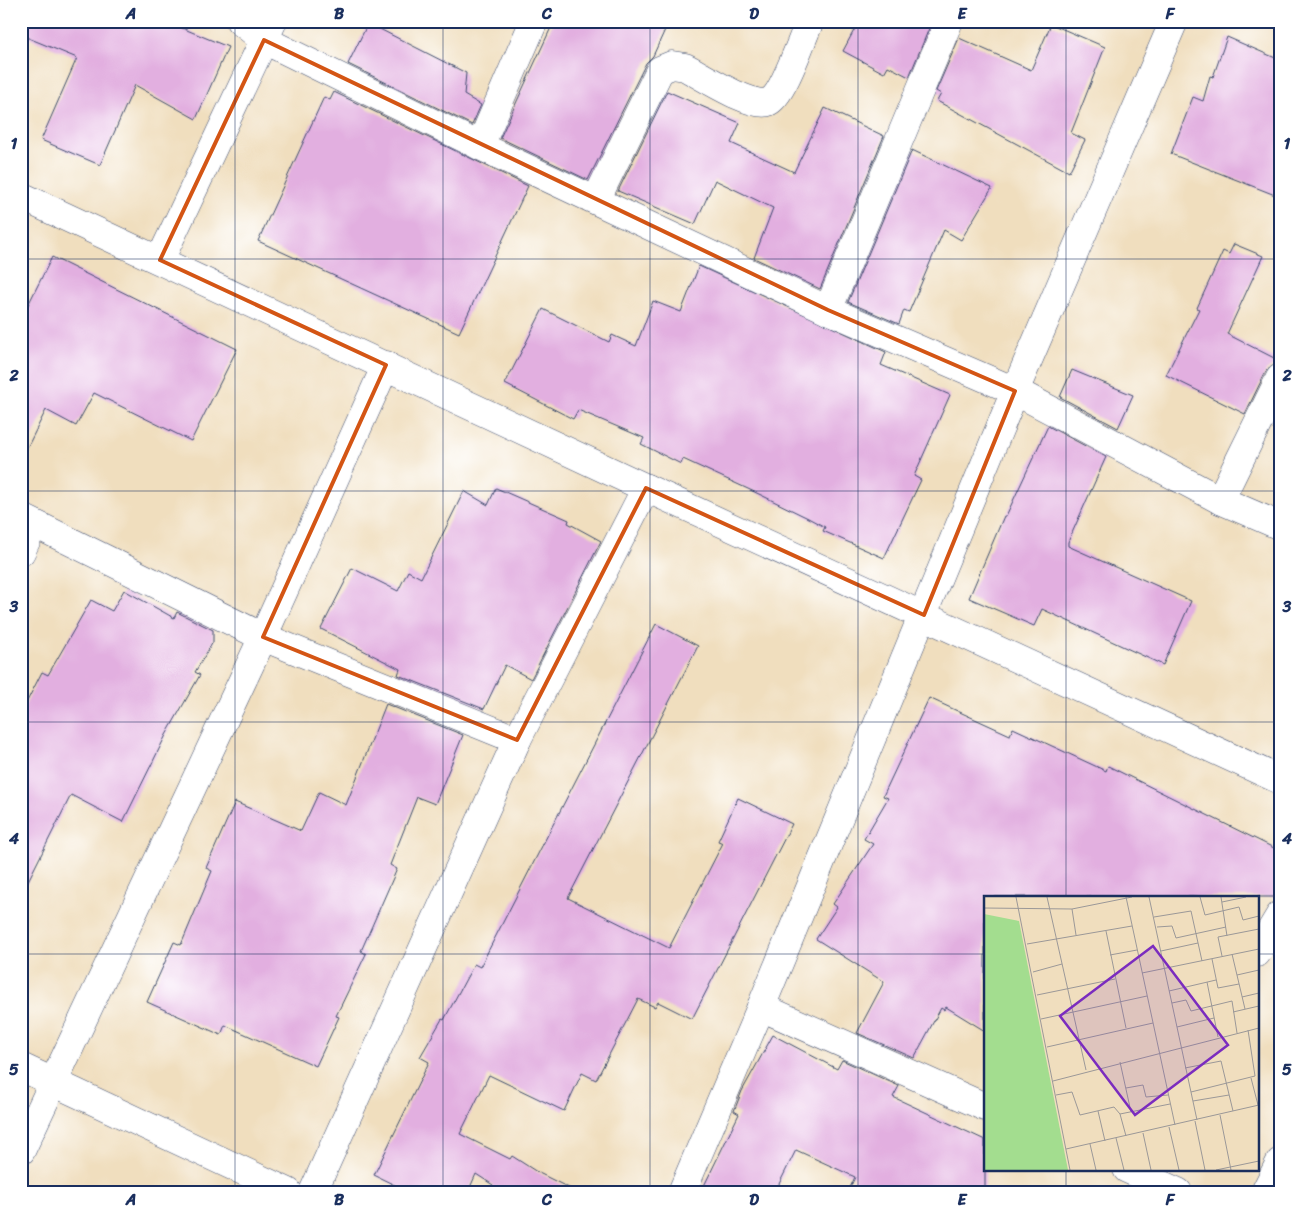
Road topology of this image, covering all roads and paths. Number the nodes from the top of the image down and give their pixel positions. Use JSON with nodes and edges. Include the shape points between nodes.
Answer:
{"nodes":[{"id":1,"x":240,"y":21,"type":"edge"},
{"id":2,"x":534,"y":21,"type":"edge"},
{"id":3,"x":810,"y":21,"type":"edge"},
{"id":4,"x":950,"y":21,"type":"edge"},
{"id":5,"x":1168,"y":23,"type":"edge"},
{"id":6,"x":268,"y":30,"type":"edge"},
{"id":7,"x":480,"y":146,"type":"junction"},
{"id":8,"x":21,"y":196,"type":"edge"},
{"id":9,"x":596,"y":200,"type":"junction"},
{"id":10,"x":160,"y":260,"type":"junction"},
{"id":11,"x":828,"y":310,"type":"junction"},
{"id":12,"x":386,"y":365,"type":"junction"},
{"id":13,"x":1280,"y":378,"type":"edge"},
{"id":14,"x":1015,"y":391,"type":"junction"},
{"id":15,"x":646,"y":488,"type":"junction"},
{"id":16,"x":1220,"y":500,"type":"junction"},
{"id":17,"x":28,"y":521,"type":"edge"},
{"id":18,"x":1280,"y":526,"type":"edge"},
{"id":19,"x":21,"y":552,"type":"edge"},
{"id":20,"x":924,"y":615,"type":"junction"},
{"id":21,"x":263,"y":638,"type":"junction"},
{"id":22,"x":517,"y":740,"type":"junction"},
{"id":23,"x":1280,"y":780,"type":"edge"},
{"id":24,"x":1280,"y":915,"type":"edge"},
{"id":25,"x":1258,"y":951,"type":"edge"},
{"id":26,"x":761,"y":1007,"type":"junction"},
{"id":27,"x":21,"y":1067,"type":"edge"},
{"id":28,"x":54,"y":1082,"type":"junction"},
{"id":29,"x":984,"y":1107,"type":"edge"},
{"id":30,"x":21,"y":1151,"type":"edge"},
{"id":31,"x":1280,"y":1162,"type":"edge"},
{"id":32,"x":1129,"y":1170,"type":"edge"},
{"id":33,"x":288,"y":1192,"type":"edge"},
{"id":34,"x":312,"y":1192,"type":"edge"},
{"id":35,"x":682,"y":1192,"type":"edge"},
{"id":36,"x":1178,"y":1192,"type":"edge"},
{"id":37,"x":1265,"y":1192,"type":"edge"}],
"edges":[{"from":1,"to":6,"type":"street"},
{"from":2,"to":7,"type":"street"},
{"from":3,"to":9,"type":"street","via":[[778,93],[768,102],[754,103],[685,67],[672,65],[660,70]]},
{"from":4,"to":11,"type":"street"},
{"from":5,"to":14,"type":"street"},
{"from":6,"to":7,"type":"street"},
{"from":6,"to":10,"type":"street"},
{"from":7,"to":9,"type":"street"},
{"from":8,"to":10,"type":"street"},
{"from":9,"to":11,"type":"street"},
{"from":10,"to":12,"type":"street"},
{"from":11,"to":14,"type":"street"},
{"from":12,"to":15,"type":"street"},
{"from":12,"to":21,"type":"street"},
{"from":13,"to":16,"type":"street"},
{"from":14,"to":16,"type":"street"},
{"from":14,"to":20,"type":"street"},
{"from":15,"to":20,"type":"street"},
{"from":15,"to":22,"type":"street"},
{"from":16,"to":18,"type":"street"},
{"from":17,"to":19,"type":"street"},
{"from":17,"to":21,"type":"street"},
{"from":20,"to":23,"type":"street"},
{"from":20,"to":26,"type":"street"},
{"from":21,"to":22,"type":"street"},
{"from":21,"to":28,"type":"street"},
{"from":22,"to":34,"type":"street"},
{"from":24,"to":25,"type":"street"},
{"from":26,"to":29,"type":"street"},
{"from":26,"to":35,"type":"street"},
{"from":27,"to":28,"type":"street"},
{"from":28,"to":30,"type":"street"},
{"from":28,"to":33,"type":"street"},
{"from":31,"to":37,"type":"street"},
{"from":32,"to":36,"type":"street"}]}
